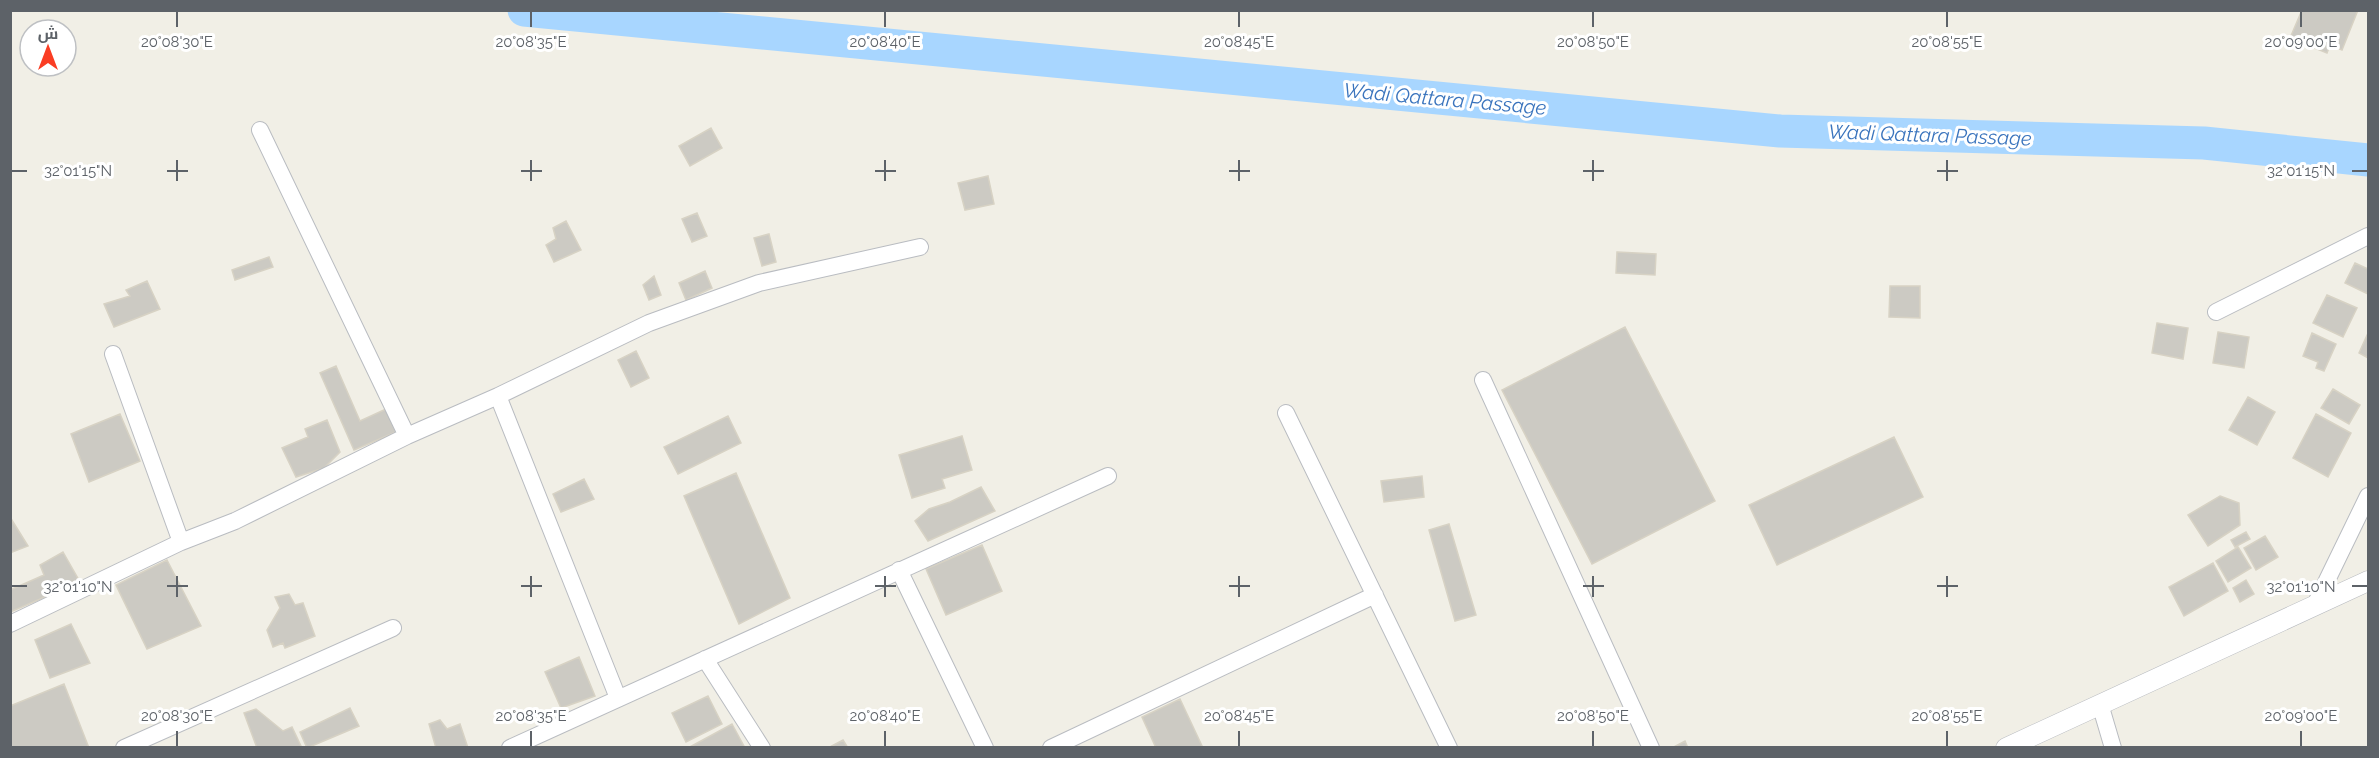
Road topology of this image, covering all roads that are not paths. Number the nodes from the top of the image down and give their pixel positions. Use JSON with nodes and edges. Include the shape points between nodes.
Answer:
{"nodes":[{"id":1,"x":260,"y":130,"type":"dead end"},
{"id":2,"x":2368,"y":236,"type":"edge"},
{"id":3,"x":920,"y":247,"type":"dead end"},
{"id":4,"x":2217,"y":312,"type":"dead end"},
{"id":5,"x":113,"y":354,"type":"dead end"},
{"id":6,"x":1483,"y":380,"type":"dead end"},
{"id":7,"x":498,"y":396,"type":"junction"},
{"id":8,"x":1286,"y":413,"type":"dead end"},
{"id":9,"x":407,"y":436,"type":"junction"},
{"id":10,"x":1108,"y":476,"type":"dead end"},
{"id":11,"x":2368,"y":496,"type":"edge"},
{"id":12,"x":181,"y":542,"type":"junction"},
{"id":13,"x":899,"y":570,"type":"junction"},
{"id":14,"x":2368,"y":581,"type":"edge"},
{"id":15,"x":1375,"y":595,"type":"junction"},
{"id":16,"x":2315,"y":605,"type":"junction"},
{"id":17,"x":10,"y":624,"type":"edge"},
{"id":18,"x":393,"y":628,"type":"dead end"},
{"id":19,"x":705,"y":659,"type":"junction"},
{"id":20,"x":618,"y":698,"type":"junction"},
{"id":21,"x":2100,"y":704,"type":"junction"},
{"id":22,"x":124,"y":747,"type":"edge"},
{"id":23,"x":510,"y":747,"type":"edge"},
{"id":24,"x":762,"y":747,"type":"edge"},
{"id":25,"x":985,"y":747,"type":"edge"},
{"id":26,"x":1051,"y":747,"type":"edge"},
{"id":27,"x":1449,"y":747,"type":"edge"},
{"id":28,"x":1651,"y":747,"type":"edge"},
{"id":29,"x":2006,"y":747,"type":"edge"},
{"id":30,"x":2113,"y":747,"type":"edge"}],
"edges":[{"from":1,"to":9,"type":"street"},
{"from":2,"to":4,"type":"street"},
{"from":3,"to":7,"type":"street","via":[[759,283],[709,300],[649,323]]},
{"from":5,"to":12,"type":"street"},
{"from":6,"to":28,"type":"street"},
{"from":7,"to":9,"type":"street"},
{"from":7,"to":20,"type":"street"},
{"from":8,"to":15,"type":"street"},
{"from":9,"to":12,"type":"street","via":[[235,521]]},
{"from":10,"to":13,"type":"street"},
{"from":11,"to":16,"type":"street"},
{"from":12,"to":17,"type":"street"},
{"from":13,"to":19,"type":"street"},
{"from":13,"to":25,"type":"street"},
{"from":14,"to":16,"type":"street"},
{"from":15,"to":26,"type":"street"},
{"from":15,"to":27,"type":"street"},
{"from":16,"to":21,"type":"street"},
{"from":18,"to":22,"type":"street"},
{"from":19,"to":20,"type":"street"},
{"from":19,"to":24,"type":"street"},
{"from":20,"to":23,"type":"street"},
{"from":21,"to":29,"type":"street"},
{"from":21,"to":30,"type":"street"}]}
